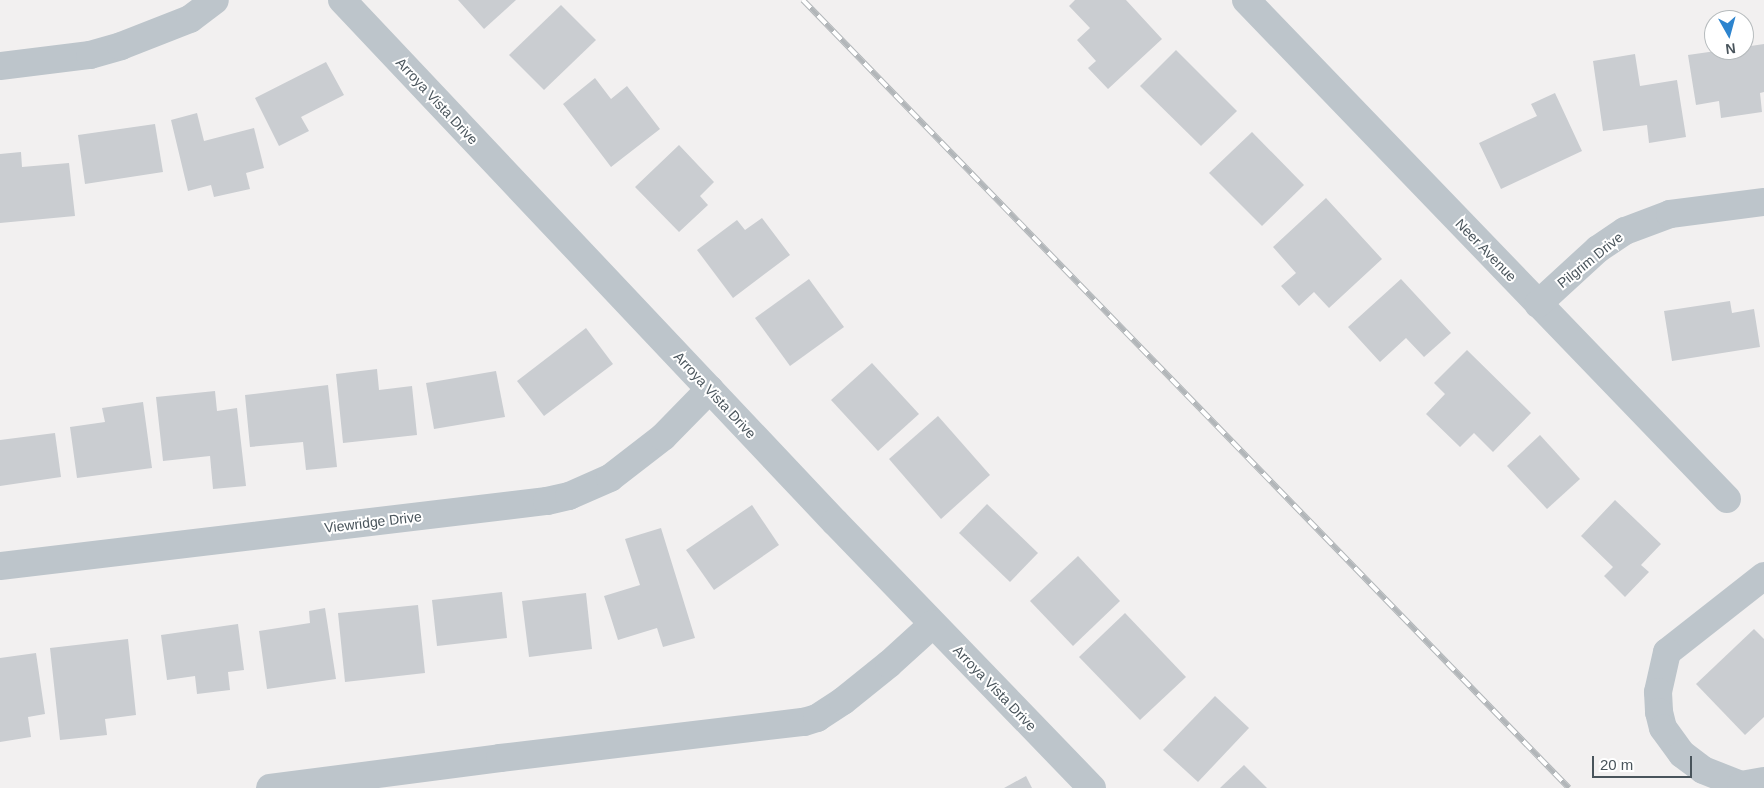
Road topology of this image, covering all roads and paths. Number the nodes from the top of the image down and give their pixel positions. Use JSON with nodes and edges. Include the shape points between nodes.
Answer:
{"nodes":[{"id":1,"x":215,"y":0,"type":"edge"},
{"id":2,"x":342,"y":0,"type":"edge"},
{"id":3,"x":1246,"y":0,"type":"edge"},
{"id":4,"x":0,"y":66,"type":"edge"},
{"id":5,"x":1764,"y":202,"type":"edge"},
{"id":6,"x":1538,"y":304,"type":"junction"},
{"id":7,"x":710,"y":389,"type":"junction"},
{"id":8,"x":1728,"y":499,"type":"dead end"},
{"id":9,"x":0,"y":566,"type":"edge"},
{"id":10,"x":1764,"y":576,"type":"edge"},
{"id":11,"x":933,"y":624,"type":"junction"},
{"id":12,"x":1764,"y":781,"type":"edge"},
{"id":13,"x":270,"y":788,"type":"edge"},
{"id":14,"x":1092,"y":788,"type":"edge"}],
"edges":[{"from":1,"to":4,"type":"street","via":[[190,19],[121,46],[73,57]]},
{"from":2,"to":7,"type":"street","name":"Arroya Vista Drive"},
{"from":3,"to":6,"type":"street","name":"Neer Avenue"},
{"from":5,"to":6,"type":"street","name":"Pilgrim Drive","via":[[1670,214],[1624,231]]},
{"from":6,"to":8,"type":"street","name":"Neer Avenue"},
{"from":7,"to":9,"type":"street","name":"Viewridge Drive","via":[[663,437],[610,478],[554,500]]},
{"from":7,"to":11,"type":"street","name":"Arroya Vista Drive"},
{"from":10,"to":12,"type":"street","via":[[1667,652],[1658,692],[1664,728],[1682,754],[1703,770],[1741,784]]},
{"from":11,"to":13,"type":"street","via":[[843,701],[817,718],[804,722]]},
{"from":11,"to":14,"type":"street","name":"Arroya Vista Drive"}]}
